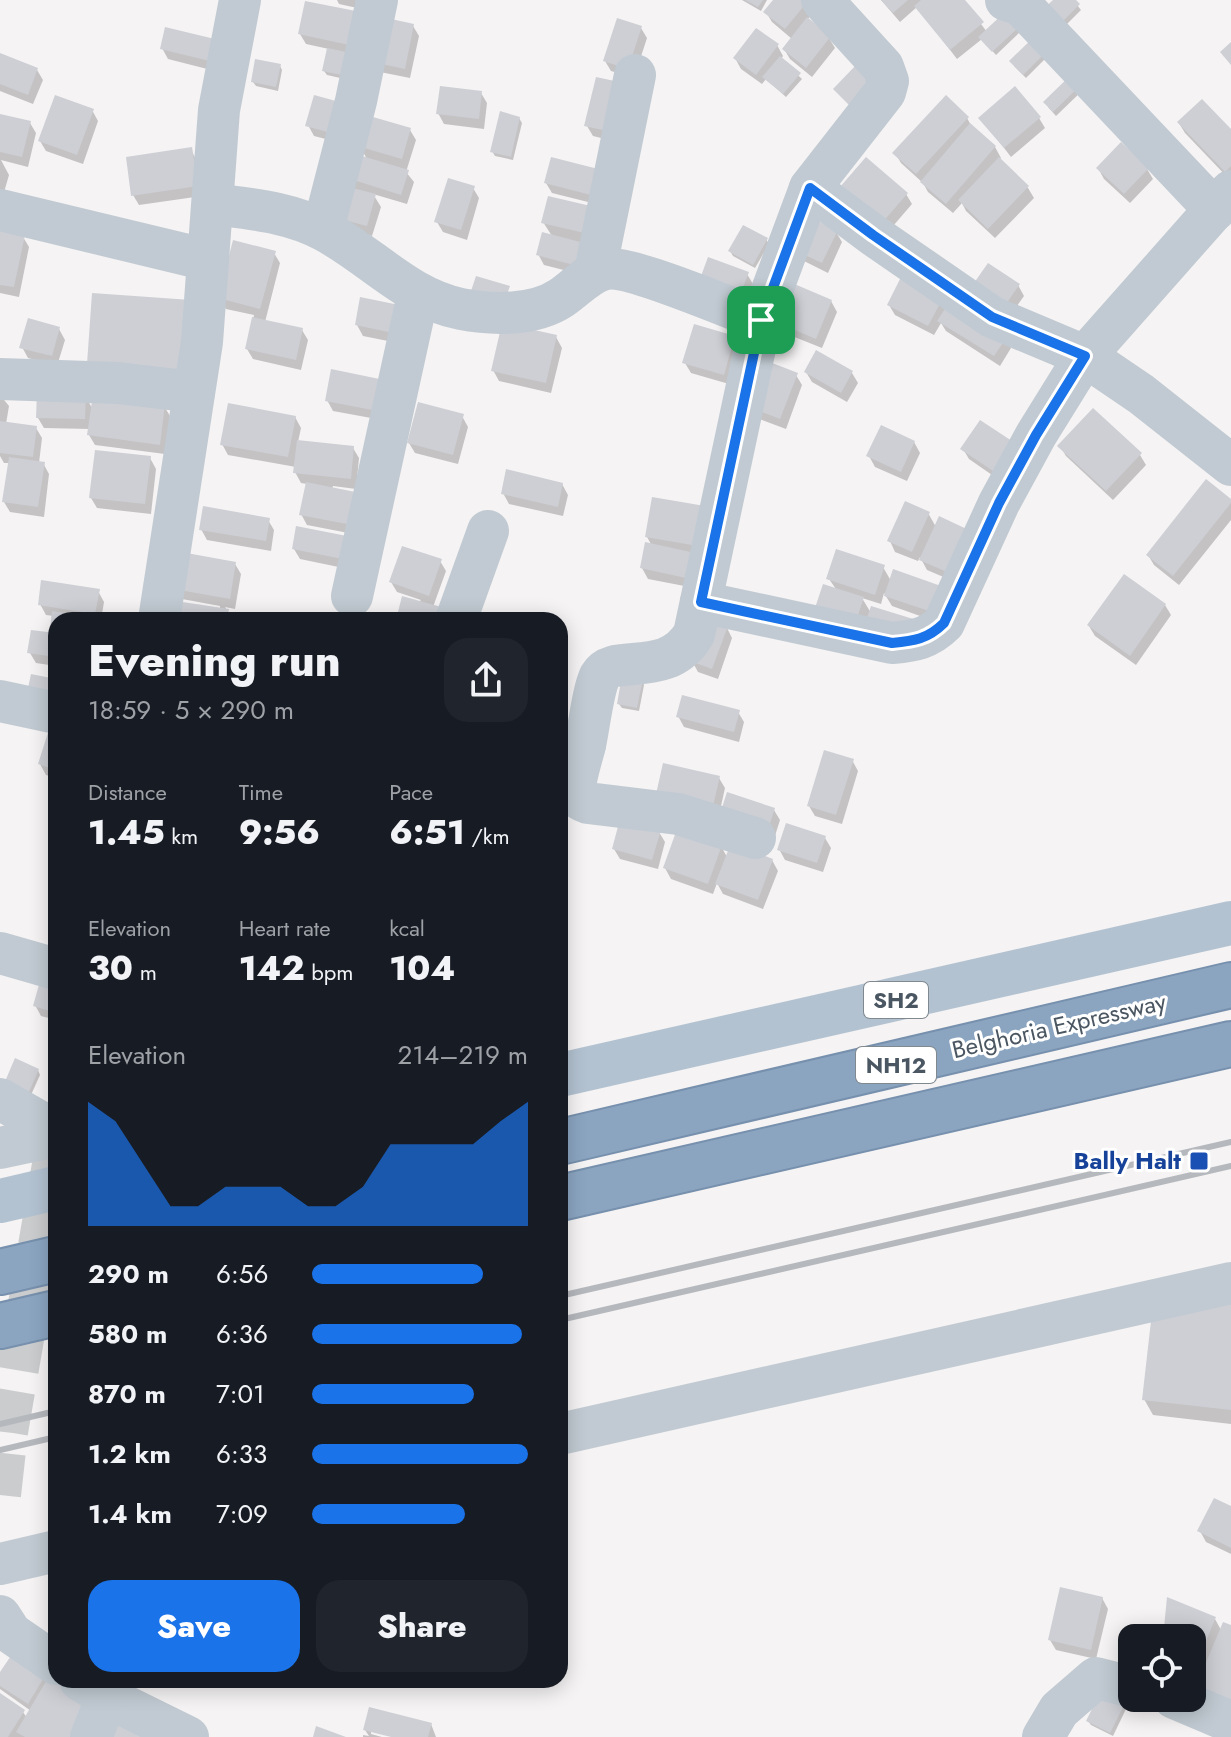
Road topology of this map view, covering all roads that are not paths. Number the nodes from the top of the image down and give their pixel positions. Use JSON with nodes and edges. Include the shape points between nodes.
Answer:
{"nodes":[{"id":1,"x":240,"y":0,"type":"edge"},
{"id":2,"x":377,"y":0,"type":"edge"},
{"id":3,"x":822,"y":0,"type":"edge"},
{"id":4,"x":987,"y":0,"type":"edge"},
{"id":5,"x":1005,"y":0,"type":"edge"},
{"id":6,"x":635,"y":75,"type":"dead end"},
{"id":7,"x":810,"y":188,"type":"junction"},
{"id":8,"x":1223,"y":200,"type":"edge"},
{"id":9,"x":213,"y":204,"type":"junction"},
{"id":10,"x":0,"y":210,"type":"edge"},
{"id":11,"x":323,"y":229,"type":"junction"},
{"id":12,"x":208,"y":260,"type":"junction"},
{"id":13,"x":595,"y":272,"type":"junction"},
{"id":14,"x":418,"y":295,"type":"junction"},
{"id":15,"x":761,"y":320,"type":"junction"},
{"id":16,"x":1085,"y":356,"type":"junction"},
{"id":17,"x":0,"y":379,"type":"edge"},
{"id":18,"x":194,"y":392,"type":"junction"},
{"id":19,"x":1231,"y":465,"type":"edge"},
{"id":20,"x":488,"y":531,"type":"dead end"},
{"id":21,"x":352,"y":596,"type":"dead end"},
{"id":22,"x":701,"y":602,"type":"junction"},
{"id":23,"x":160,"y":612,"type":"edge"},
{"id":24,"x":459,"y":612,"type":"edge"},
{"id":25,"x":0,"y":701,"type":"edge"},
{"id":26,"x":48,"y":711,"type":"edge"},
{"id":27,"x":573,"y":745,"type":"edge"},
{"id":28,"x":755,"y":838,"type":"dead end"},
{"id":29,"x":1231,"y":923,"type":"edge"},
{"id":30,"x":0,"y":953,"type":"edge"},
{"id":31,"x":48,"y":967,"type":"edge"},
{"id":32,"x":1231,"y":985,"type":"edge"},
{"id":33,"x":1231,"y":1044,"type":"edge"},
{"id":34,"x":568,"y":1073,"type":"edge"},
{"id":35,"x":0,"y":1099,"type":"edge"},
{"id":36,"x":48,"y":1128,"type":"edge"},
{"id":37,"x":48,"y":1135,"type":"edge"},
{"id":38,"x":568,"y":1140,"type":"edge"},
{"id":39,"x":0,"y":1148,"type":"edge"},
{"id":40,"x":48,"y":1190,"type":"edge"},
{"id":41,"x":568,"y":1196,"type":"edge"},
{"id":42,"x":0,"y":1201,"type":"edge"},
{"id":43,"x":48,"y":1261,"type":"edge"},
{"id":44,"x":0,"y":1272,"type":"edge"},
{"id":45,"x":1231,"y":1283,"type":"edge"},
{"id":46,"x":48,"y":1315,"type":"edge"},
{"id":47,"x":0,"y":1326,"type":"edge"},
{"id":48,"x":568,"y":1432,"type":"edge"},
{"id":49,"x":48,"y":1553,"type":"edge"},
{"id":50,"x":0,"y":1564,"type":"edge"},
{"id":51,"x":0,"y":1616,"type":"edge"},
{"id":52,"x":48,"y":1658,"type":"edge"},
{"id":53,"x":1118,"y":1684,"type":"edge"},
{"id":54,"x":94,"y":1689,"type":"edge"},
{"id":55,"x":1206,"y":1711,"type":"edge"},
{"id":56,"x":1231,"y":1722,"type":"edge"},
{"id":57,"x":91,"y":1737,"type":"edge"},
{"id":58,"x":188,"y":1737,"type":"edge"},
{"id":59,"x":1043,"y":1737,"type":"edge"}],
"edges":[{"from":1,"to":9,"type":"street","via":[[219,110]]},
{"from":2,"to":11,"type":"street"},
{"from":3,"to":7,"type":"street","via":[[883,67],[888,81],[872,112]]},
{"from":4,"to":5,"type":"street"},
{"from":5,"to":8,"type":"street","via":[[1020,4]]},
{"from":6,"to":13,"type":"street"},
{"from":7,"to":15,"type":"street"},
{"from":7,"to":16,"type":"street","via":[[992,317]]},
{"from":8,"to":16,"type":"street"},
{"from":9,"to":11,"type":"street","via":[[273,212]]},
{"from":9,"to":12,"type":"street"},
{"from":10,"to":12,"type":"street"},
{"from":11,"to":14,"type":"street"},
{"from":12,"to":18,"type":"street"},
{"from":13,"to":14,"type":"street","via":[[535,311],[461,309]]},
{"from":13,"to":15,"type":"street","via":[[615,268],[645,276]]},
{"from":14,"to":21,"type":"street"},
{"from":15,"to":22,"type":"street"},
{"from":16,"to":19,"type":"street"},
{"from":16,"to":22,"type":"street","via":[[1036,435],[960,592],[933,635],[892,643]]},
{"from":17,"to":18,"type":"street"},
{"from":18,"to":23,"type":"street"},
{"from":20,"to":24,"type":"street"},
{"from":22,"to":27,"type":"street","via":[[687,647],[662,661],[611,665],[600,674]]},
{"from":25,"to":26,"type":"street"},
{"from":27,"to":28,"type":"street","via":[[580,799],[678,814]]},
{"from":29,"to":34,"type":"main road","number":"SH2"},
{"from":30,"to":31,"type":"street"},
{"from":32,"to":38,"type":"highway","name":"Belghoria Expressway","number":"NH12"},
{"from":33,"to":41,"type":"highway","number":"NH12"},
{"from":35,"to":36,"type":"street"},
{"from":37,"to":39,"type":"street"},
{"from":40,"to":42,"type":"main road"},
{"from":43,"to":44,"type":"highway"},
{"from":45,"to":48,"type":"street"},
{"from":46,"to":47,"type":"highway"},
{"from":49,"to":50,"type":"street"},
{"from":51,"to":52,"type":"street","via":[[11,1633]]},
{"from":53,"to":59,"type":"street","via":[[1096,1678],[1059,1710]]},
{"from":54,"to":57,"type":"street"},
{"from":54,"to":58,"type":"street"},
{"from":55,"to":56,"type":"street"}]}
